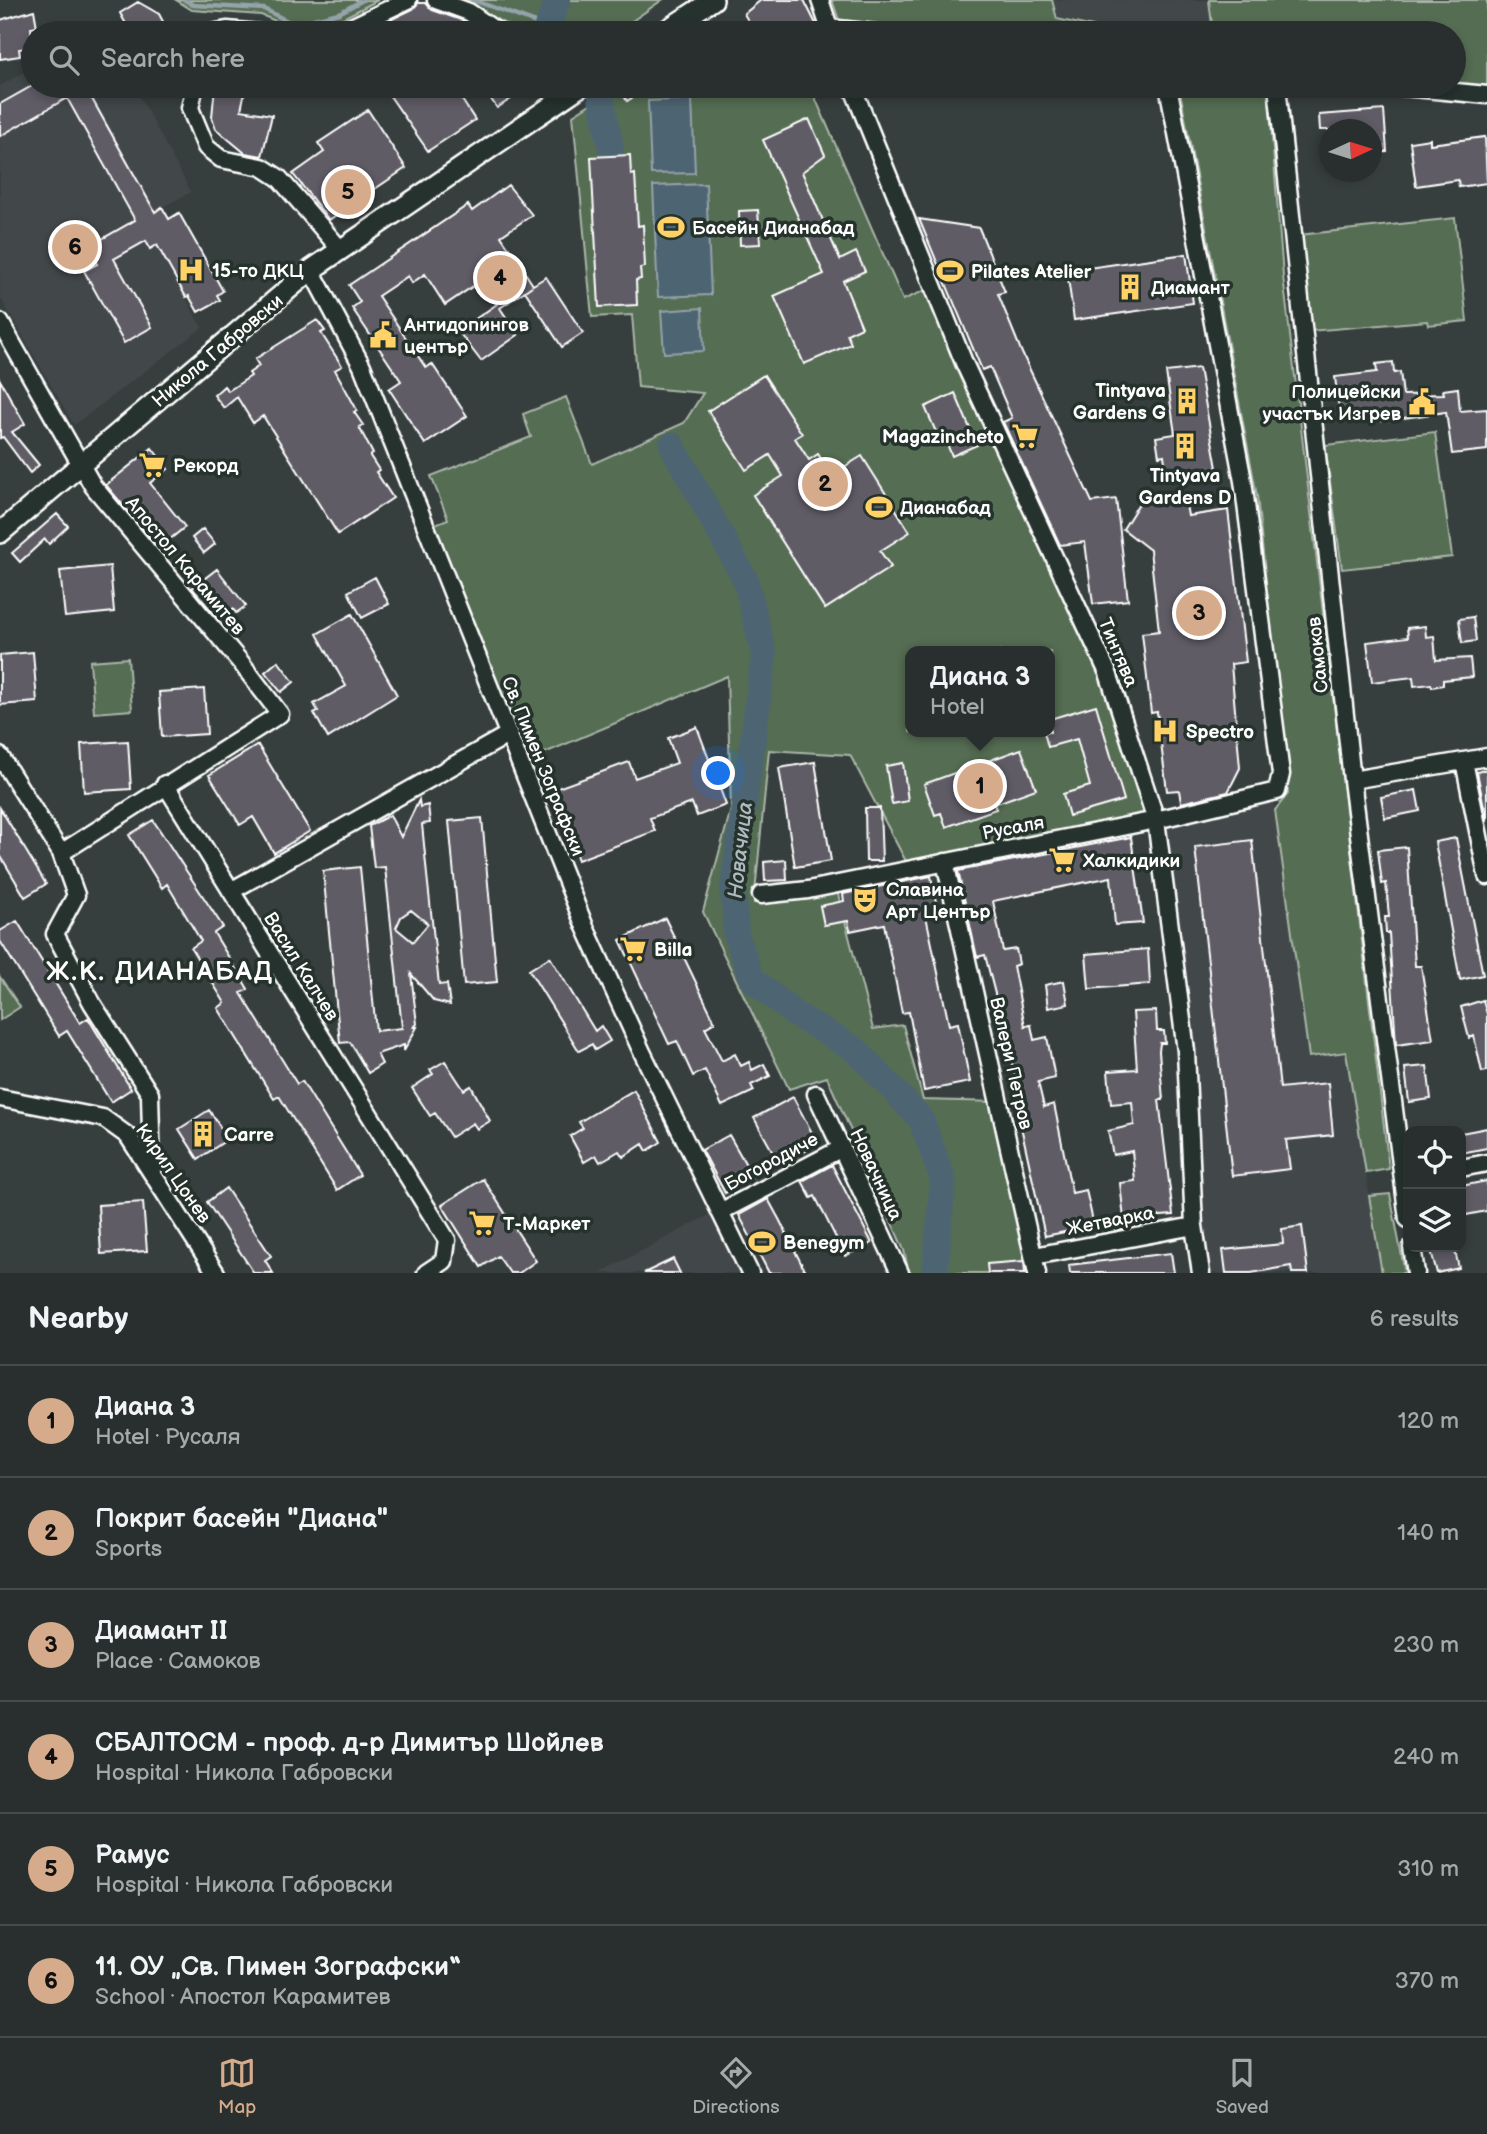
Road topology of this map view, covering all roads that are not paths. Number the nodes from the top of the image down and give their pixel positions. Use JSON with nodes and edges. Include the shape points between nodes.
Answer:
{"nodes":[{"id":1,"x":408,"y":0,"type":"edge"},
{"id":2,"x":436,"y":0,"type":"edge"},
{"id":3,"x":713,"y":0,"type":"edge"},
{"id":4,"x":820,"y":0,"type":"edge"},
{"id":5,"x":364,"y":21,"type":"edge"},
{"id":6,"x":482,"y":21,"type":"edge"},
{"id":7,"x":681,"y":21,"type":"edge"},
{"id":8,"x":827,"y":21,"type":"edge"},
{"id":9,"x":1466,"y":93,"type":"edge"},
{"id":10,"x":1487,"y":95,"type":"edge"},
{"id":11,"x":192,"y":98,"type":"edge"},
{"id":12,"x":559,"y":98,"type":"edge"},
{"id":13,"x":857,"y":98,"type":"edge"},
{"id":14,"x":1170,"y":98,"type":"edge"},
{"id":15,"x":1277,"y":98,"type":"edge"},
{"id":16,"x":340,"y":249,"type":"junction"},
{"id":17,"x":311,"y":271,"type":"junction"},
{"id":18,"x":0,"y":322,"type":"edge"},
{"id":19,"x":81,"y":465,"type":"junction"},
{"id":20,"x":0,"y":533,"type":"edge"},
{"id":21,"x":509,"y":734,"type":"junction"},
{"id":22,"x":0,"y":755,"type":"edge"},
{"id":23,"x":1487,"y":757,"type":"edge"},
{"id":24,"x":1464,"y":761,"type":"junction"},
{"id":25,"x":1352,"y":780,"type":"junction"},
{"id":26,"x":165,"y":784,"type":"junction"},
{"id":27,"x":1156,"y":820,"type":"junction"},
{"id":28,"x":61,"y":853,"type":"junction"},
{"id":29,"x":945,"y":862,"type":"junction"},
{"id":30,"x":1487,"y":876,"type":"edge"},
{"id":31,"x":231,"y":891,"type":"junction"},
{"id":32,"x":761,"y":895,"type":"dead end"},
{"id":33,"x":816,"y":1094,"type":"dead end"},
{"id":34,"x":0,"y":1098,"type":"edge"},
{"id":35,"x":842,"y":1148,"type":"junction"},
{"id":36,"x":1403,"y":1163,"type":"edge"},
{"id":37,"x":1487,"y":1163,"type":"edge"},
{"id":38,"x":1466,"y":1167,"type":"edge"},
{"id":39,"x":152,"y":1173,"type":"junction"},
{"id":40,"x":720,"y":1212,"type":"junction"},
{"id":41,"x":1194,"y":1226,"type":"junction"},
{"id":42,"x":1413,"y":1252,"type":"edge"},
{"id":43,"x":1034,"y":1256,"type":"junction"},
{"id":44,"x":216,"y":1273,"type":"edge"},
{"id":45,"x":426,"y":1273,"type":"edge"},
{"id":46,"x":750,"y":1273,"type":"edge"},
{"id":47,"x":900,"y":1273,"type":"edge"},
{"id":48,"x":1037,"y":1273,"type":"edge"},
{"id":49,"x":1201,"y":1273,"type":"edge"},
{"id":50,"x":1416,"y":1273,"type":"edge"}],
"edges":[{"from":1,"to":5,"type":"street"},
{"from":2,"to":6,"type":"street"},
{"from":3,"to":7,"type":"street"},
{"from":4,"to":8,"type":"street"},
{"from":9,"to":10,"type":"street"},
{"from":11,"to":16,"type":"street","via":[[190,108],[206,147],[221,159],[262,167],[279,178]]},
{"from":12,"to":16,"type":"street","name":"Никола Габровски"},
{"from":13,"to":27,"type":"street","name":"Тинтява","via":[[965,365],[1108,673]]},
{"from":14,"to":27,"type":"street","name":"Русаля","via":[[1243,481],[1281,774],[1272,794]]},
{"from":15,"to":25,"type":"street","name":"Самоков"},
{"from":16,"to":17,"type":"street","name":"Никола Габровски"},
{"from":17,"to":19,"type":"street","name":"Никола Габровски"},
{"from":17,"to":21,"type":"street","name":"Св. Пимен Зографски","via":[[362,366]]},
{"from":18,"to":19,"type":"street","name":"Апостол Карамитев"},
{"from":19,"to":20,"type":"street","name":"Никола Габровски"},
{"from":19,"to":26,"type":"street","name":"Апостол Карамитев","via":[[93,486],[280,714]]},
{"from":21,"to":31,"type":"street"},
{"from":21,"to":40,"type":"street","name":"Св. Пимен Зографски","via":[[585,928]]},
{"from":22,"to":28,"type":"street"},
{"from":23,"to":24,"type":"street"},
{"from":24,"to":25,"type":"street"},
{"from":24,"to":30,"type":"street"},
{"from":25,"to":36,"type":"street","name":"Самоков"},
{"from":26,"to":28,"type":"street"},
{"from":26,"to":31,"type":"street","name":"Васил Калчев"},
{"from":27,"to":29,"type":"street","name":"Русаля"},
{"from":27,"to":41,"type":"street","name":"Тинтява","via":[[1186,1051]]},
{"from":28,"to":39,"type":"street","via":[[76,895],[55,934],[150,1094]]},
{"from":29,"to":32,"type":"street","name":"Русаля"},
{"from":29,"to":43,"type":"street","name":"Валери Петров"},
{"from":31,"to":45,"type":"street","name":"Васил Калчев","via":[[447,1240],[444,1261]]},
{"from":33,"to":35,"type":"street","name":"Новачница"},
{"from":34,"to":39,"type":"street","name":"Кирил Цонев","via":[[103,1118],[128,1136]]},
{"from":35,"to":40,"type":"street","name":"Богородиче"},
{"from":35,"to":47,"type":"street","name":"Новачница"},
{"from":37,"to":38,"type":"street"},
{"from":39,"to":44,"type":"street","name":"Кирил Цонев"},
{"from":40,"to":46,"type":"street","name":"Св. Пимен Зографски"},
{"from":41,"to":43,"type":"street","name":"Жетварка"},
{"from":41,"to":49,"type":"street","name":"Тинтява"},
{"from":42,"to":50,"type":"street"},
{"from":43,"to":48,"type":"street","name":"Валери Петров"}]}
